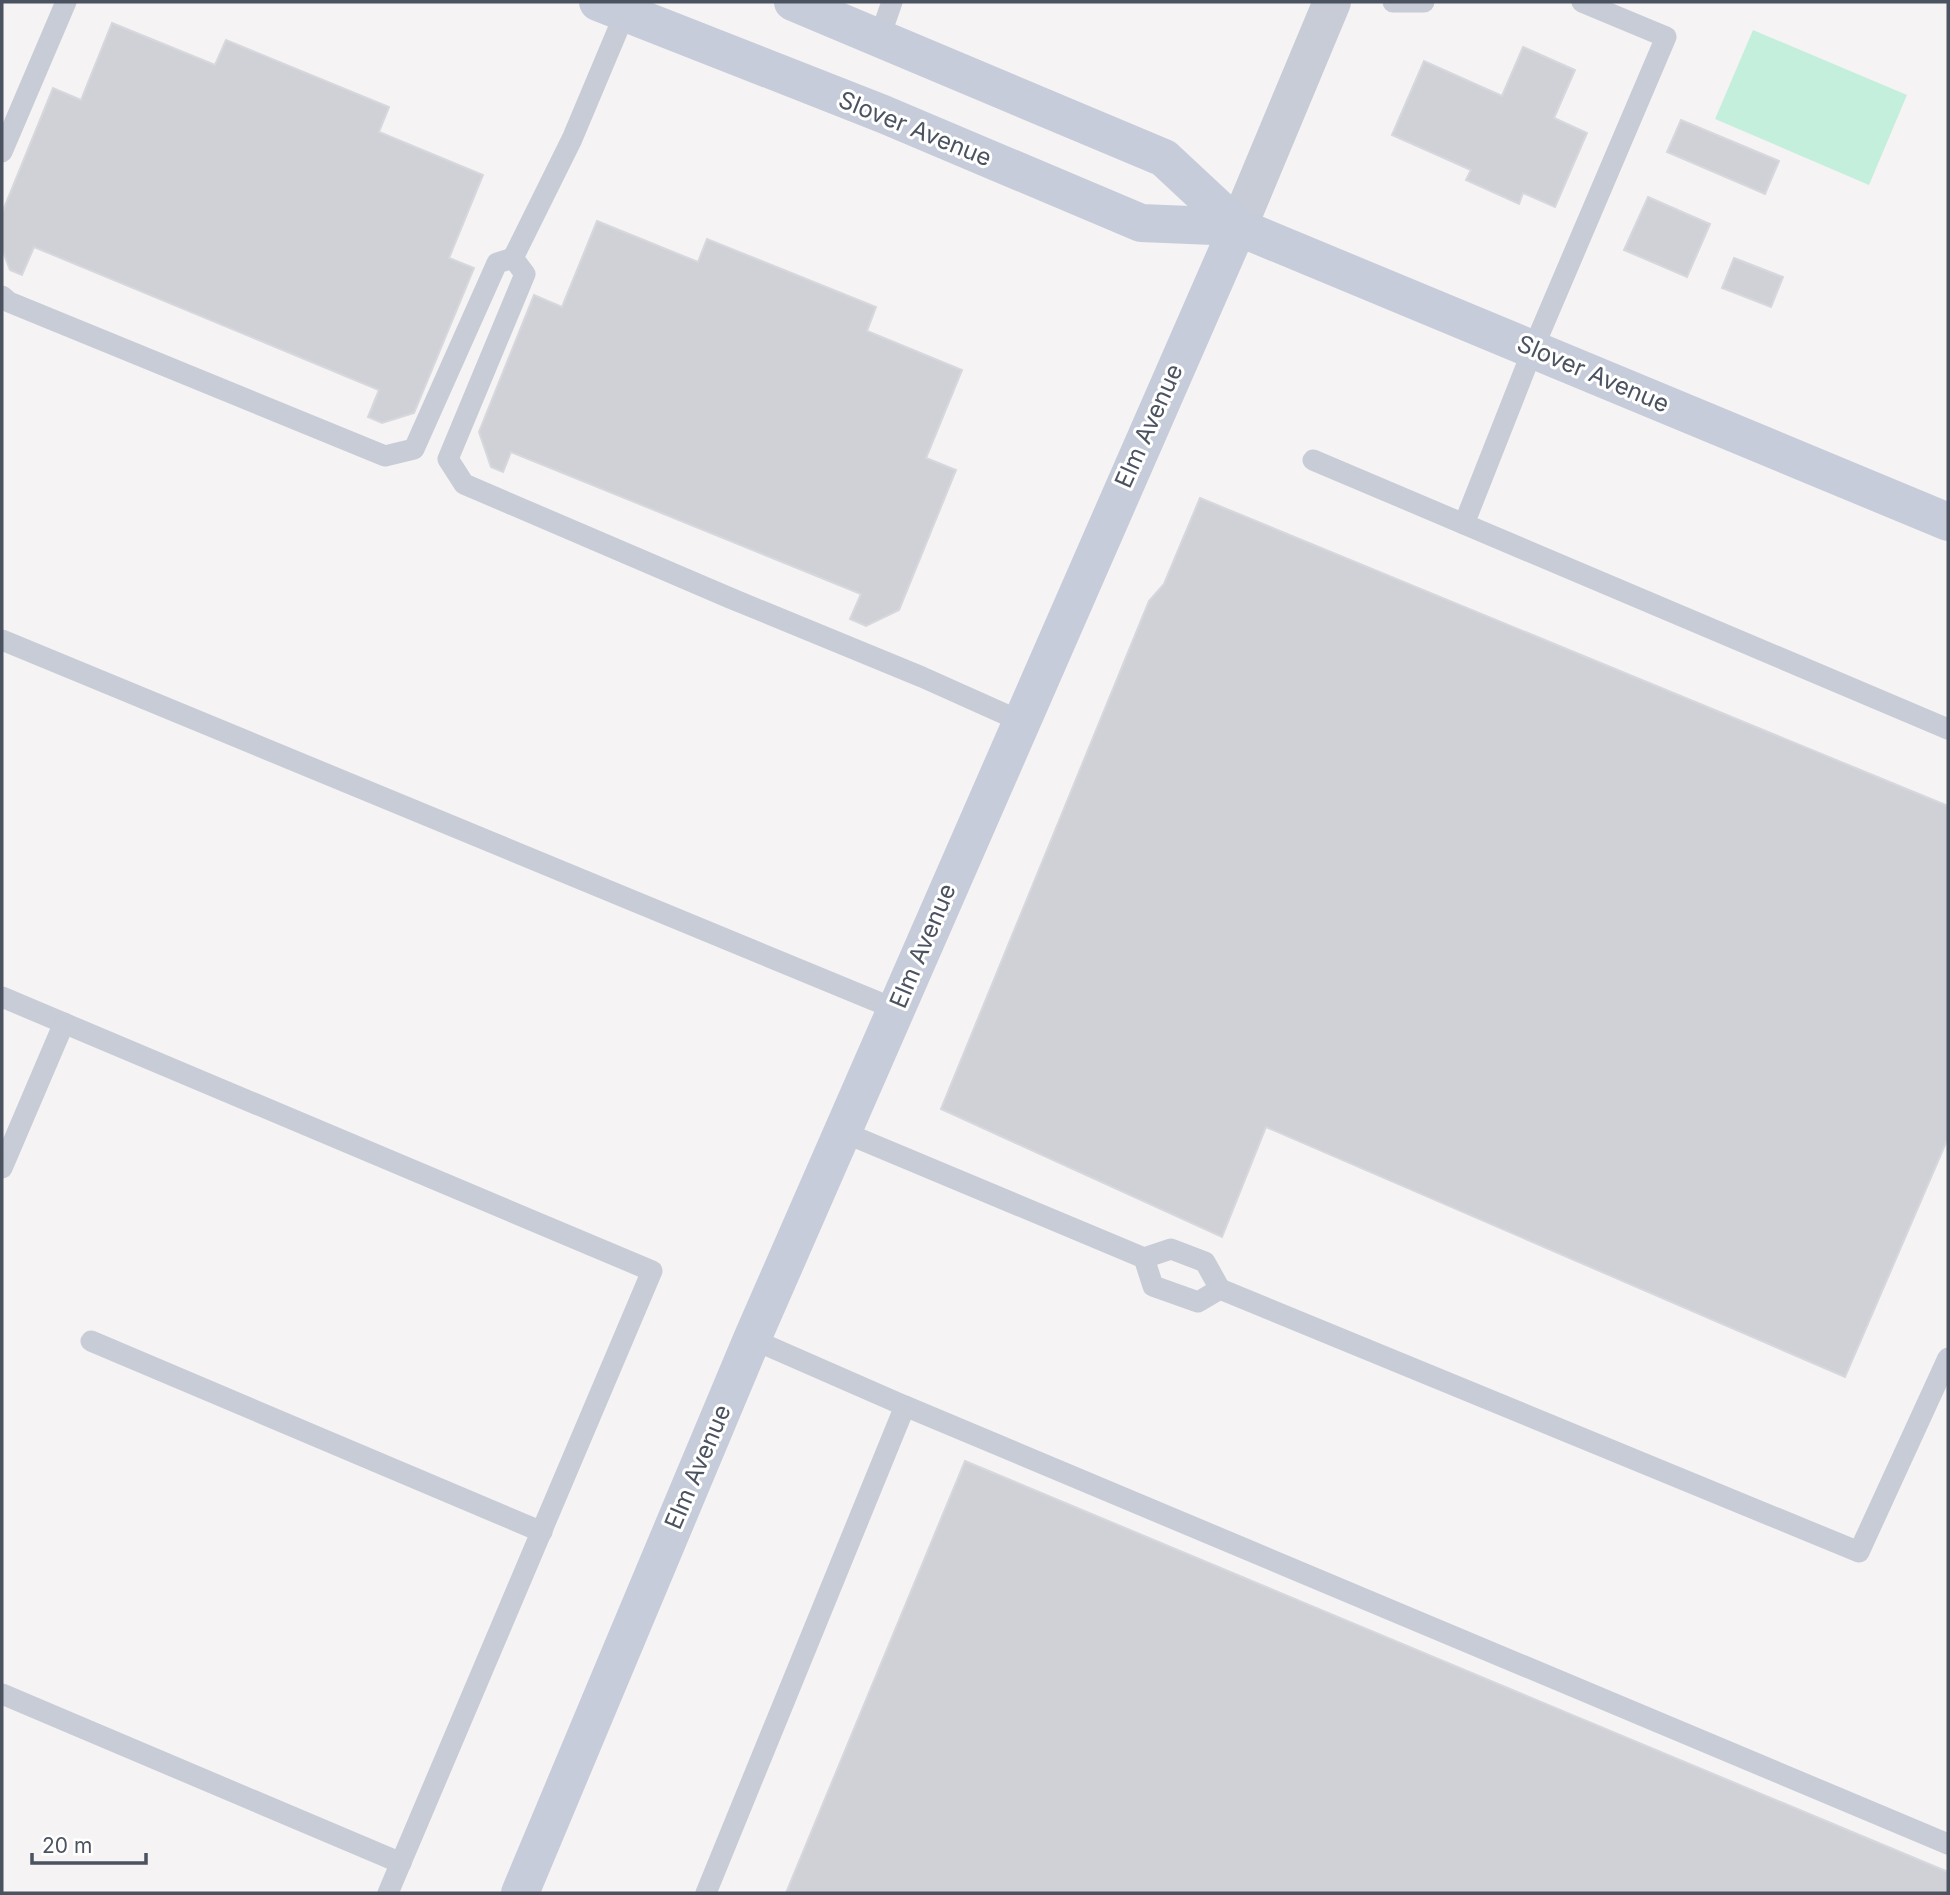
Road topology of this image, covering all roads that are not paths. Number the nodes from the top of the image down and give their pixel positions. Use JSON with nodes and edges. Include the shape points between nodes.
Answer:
{"nodes":[{"id":1,"x":66,"y":2,"type":"edge"},
{"id":2,"x":793,"y":2,"type":"edge"},
{"id":3,"x":892,"y":2,"type":"edge"},
{"id":4,"x":1332,"y":2,"type":"edge"},
{"id":5,"x":1393,"y":2,"type":"edge"},
{"id":6,"x":1424,"y":2,"type":"edge"},
{"id":7,"x":1581,"y":2,"type":"edge"},
{"id":8,"x":612,"y":8,"type":"edge"},
{"id":9,"x":879,"y":39,"type":"junction"},
{"id":10,"x":2,"y":152,"type":"edge"},
{"id":11,"x":1238,"y":227,"type":"junction"},
{"id":12,"x":513,"y":258,"type":"junction"},
{"id":13,"x":2,"y":296,"type":"edge"},
{"id":14,"x":1533,"y":349,"type":"junction"},
{"id":15,"x":1313,"y":460,"type":"dead end"},
{"id":16,"x":1946,"y":514,"type":"edge"},
{"id":17,"x":1464,"y":524,"type":"junction"},
{"id":18,"x":2,"y":640,"type":"edge"},
{"id":19,"x":1020,"y":720,"type":"junction"},
{"id":20,"x":1948,"y":729,"type":"edge"},
{"id":21,"x":2,"y":997,"type":"edge"},
{"id":22,"x":895,"y":1009,"type":"junction"},
{"id":23,"x":64,"y":1023,"type":"junction"},
{"id":24,"x":844,"y":1132,"type":"junction"},
{"id":25,"x":2,"y":1168,"type":"edge"},
{"id":26,"x":1144,"y":1258,"type":"junction"},
{"id":27,"x":1220,"y":1289,"type":"junction"},
{"id":28,"x":752,"y":1339,"type":"junction"},
{"id":29,"x":91,"y":1341,"type":"dead end"},
{"id":30,"x":1948,"y":1358,"type":"edge"},
{"id":31,"x":905,"y":1406,"type":"junction"},
{"id":32,"x":542,"y":1532,"type":"junction"},
{"id":33,"x":2,"y":1693,"type":"edge"},
{"id":34,"x":1948,"y":1844,"type":"edge"},
{"id":35,"x":401,"y":1863,"type":"junction"},
{"id":36,"x":388,"y":1893,"type":"edge"},
{"id":37,"x":520,"y":1893,"type":"edge"},
{"id":38,"x":706,"y":1893,"type":"edge"}],
"edges":[{"from":1,"to":10,"type":"lane"},
{"from":2,"to":9,"type":"main road","name":"Slover Avenue"},
{"from":3,"to":9,"type":"lane"},
{"from":4,"to":11,"type":"street","name":"Elm Avenue"},
{"from":5,"to":6,"type":"lane"},
{"from":7,"to":14,"type":"lane","via":[[1666,37]]},
{"from":8,"to":11,"type":"main road","name":"Slover Avenue","via":[[883,114],[1142,223]]},
{"from":8,"to":12,"type":"lane","via":[[572,139]]},
{"from":9,"to":11,"type":"main road","name":"Slover Avenue","via":[[1164,158]]},
{"from":11,"to":14,"type":"main road","name":"Slover Avenue"},
{"from":11,"to":19,"type":"main road","name":"Elm Avenue"},
{"from":12,"to":13,"type":"lane","via":[[497,263],[414,449],[385,456]]},
{"from":12,"to":19,"type":"lane","via":[[525,274],[448,459],[464,484]]},
{"from":14,"to":16,"type":"main road","name":"Slover Avenue"},
{"from":14,"to":17,"type":"lane"},
{"from":15,"to":17,"type":"lane"},
{"from":17,"to":20,"type":"lane"},
{"from":18,"to":22,"type":"lane"},
{"from":19,"to":22,"type":"main road","name":"Elm Avenue"},
{"from":21,"to":23,"type":"lane"},
{"from":22,"to":24,"type":"main road","name":"Elm Avenue"},
{"from":23,"to":25,"type":"lane"},
{"from":23,"to":32,"type":"lane","via":[[652,1271]]},
{"from":24,"to":26,"type":"lane"},
{"from":24,"to":28,"type":"main road","name":"Elm Avenue"},
{"from":26,"to":27,"type":"lane","via":[[1171,1250],[1205,1262]]},
{"from":26,"to":27,"type":"lane","via":[[1153,1286],[1198,1302]]},
{"from":27,"to":30,"type":"lane","via":[[1859,1552]]},
{"from":28,"to":31,"type":"lane"},
{"from":28,"to":37,"type":"main road","name":"Elm Avenue"},
{"from":29,"to":32,"type":"lane"},
{"from":31,"to":34,"type":"lane"},
{"from":31,"to":38,"type":"lane"},
{"from":32,"to":35,"type":"lane"},
{"from":33,"to":35,"type":"lane"},
{"from":35,"to":36,"type":"lane"}]}
